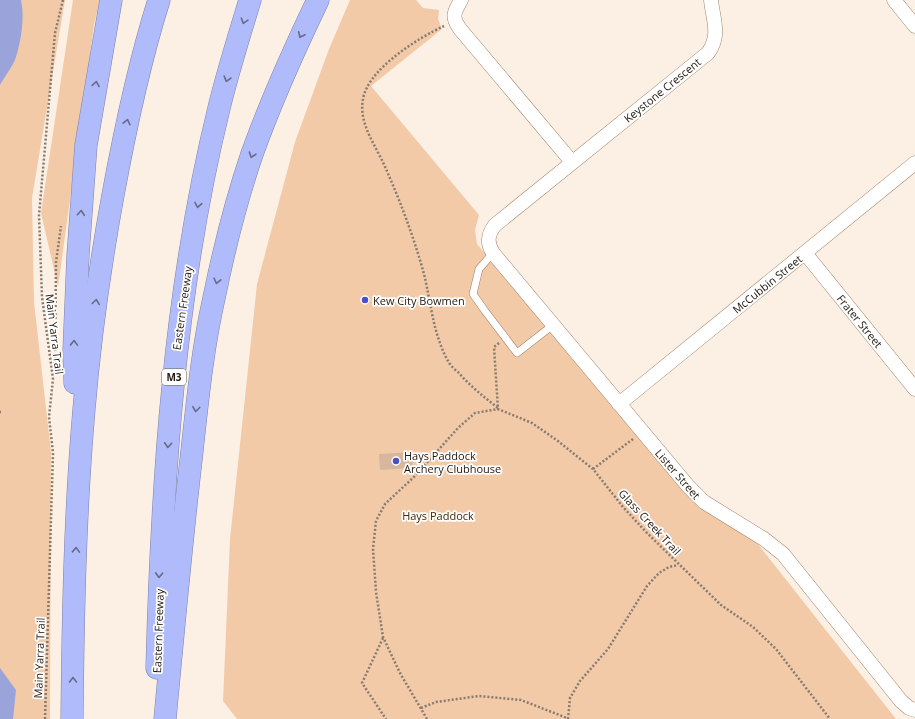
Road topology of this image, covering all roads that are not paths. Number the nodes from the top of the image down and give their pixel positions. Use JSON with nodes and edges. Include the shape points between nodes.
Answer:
{"nodes":[{"id":1,"x":111,"y":0,"type":"edge"},
{"id":2,"x":159,"y":0,"type":"edge"},
{"id":3,"x":250,"y":0,"type":"edge"},
{"id":4,"x":318,"y":0,"type":"edge"},
{"id":5,"x":461,"y":0,"type":"edge"},
{"id":6,"x":711,"y":0,"type":"edge"},
{"id":7,"x":894,"y":0,"type":"edge"},
{"id":8,"x":915,"y":26,"type":"edge"},
{"id":9,"x":572,"y":162,"type":"junction"},
{"id":10,"x":915,"y":164,"type":"edge"},
{"id":11,"x":493,"y":253,"type":"junction"},
{"id":12,"x":805,"y":253,"type":"junction"},
{"id":13,"x":553,"y":325,"type":"junction"},
{"id":14,"x":915,"y":389,"type":"edge"},
{"id":15,"x":619,"y":404,"type":"junction"},
{"id":16,"x":78,"y":494,"type":"junction"},
{"id":17,"x":914,"y":710,"type":"edge"},
{"id":18,"x":72,"y":719,"type":"edge"},
{"id":19,"x":156,"y":719,"type":"edge"},
{"id":20,"x":165,"y":719,"type":"edge"}],
"edges":[{"from":16,"to":1,"type":"highway","one_way":true,"via":[[74,350],[78,255],[86,145]]},
{"from":16,"to":2,"type":"highway","one_way":true,"via":[[84,408],[104,241],[137,81]]},
{"from":3,"to":19,"type":"highway","name":"Eastern Freeway","number":"M3","one_way":true,"via":[[219,107],[204,174],[178,336],[170,413],[159,586]]},
{"from":4,"to":20,"type":"highway","one_way":true,"via":[[288,63],[252,155],[237,203],[213,300],[195,418]]},
{"from":5,"to":9,"type":"street","via":[[454,16],[455,22]]},
{"from":6,"to":9,"type":"street","name":"Keystone Crescent","via":[[716,34],[708,53]]},
{"from":7,"to":8,"type":"street"},
{"from":9,"to":11,"type":"street","name":"Keystone Crescent","via":[[496,224],[489,234],[488,241]]},
{"from":10,"to":12,"type":"street","name":"McCubbin Street"},
{"from":11,"to":13,"type":"street","name":"Lister Street"},
{"from":11,"to":13,"type":"lane","via":[[479,269],[473,294],[517,353]]},
{"from":12,"to":14,"type":"street","name":"Frater Street"},
{"from":12,"to":15,"type":"street","name":"McCubbin Street"},
{"from":13,"to":15,"type":"street","name":"Lister Street"},
{"from":15,"to":17,"type":"street","name":"Lister Street","via":[[700,499],[764,539],[783,554],[901,701]]},
{"from":18,"to":16,"type":"highway","one_way":true}]}
